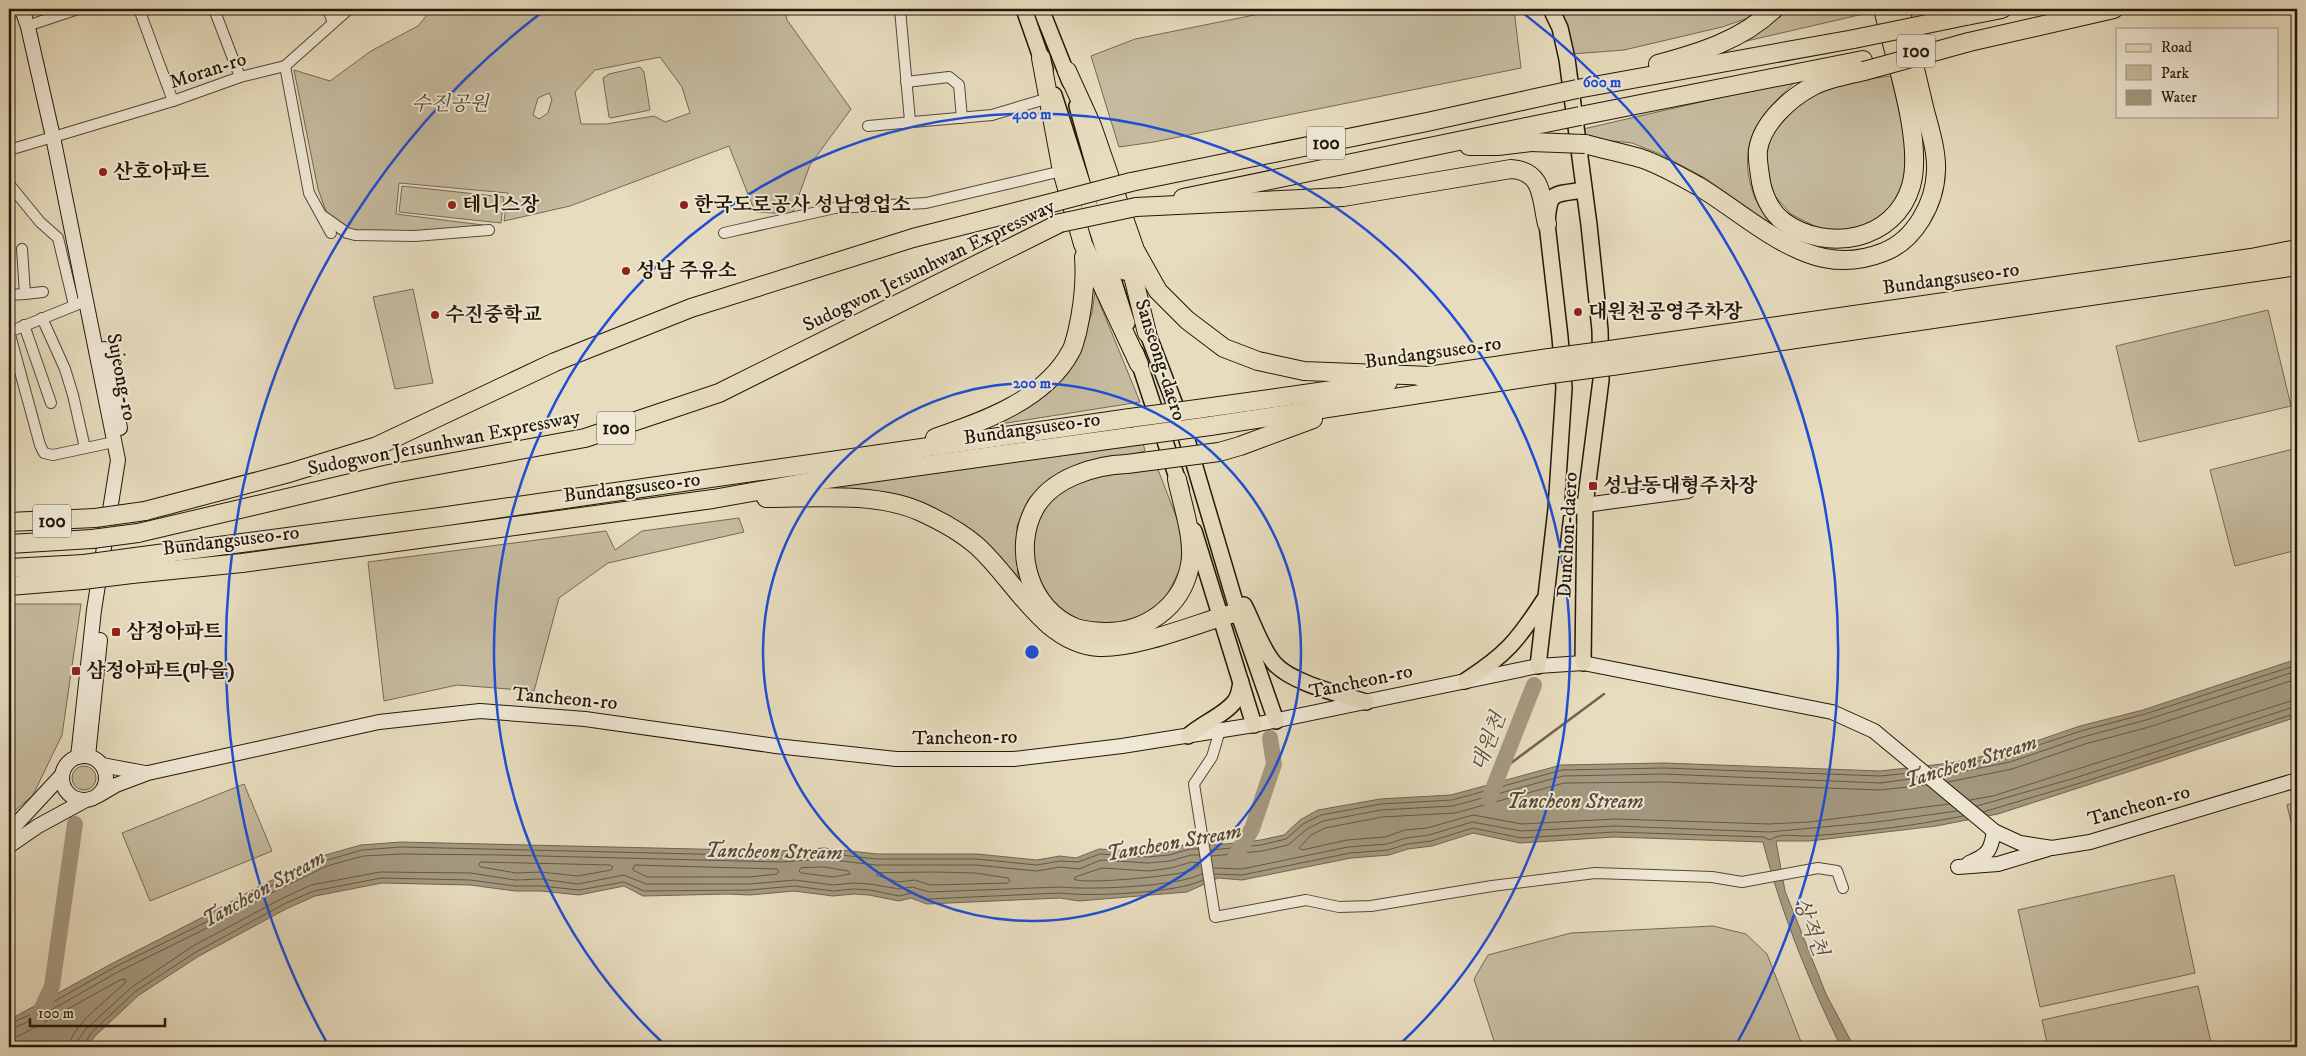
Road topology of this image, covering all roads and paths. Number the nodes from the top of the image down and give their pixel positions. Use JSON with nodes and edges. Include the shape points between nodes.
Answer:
{"nodes":[{"id":1,"x":21,"y":9,"type":"edge"},
{"id":2,"x":30,"y":9,"type":"edge"},
{"id":3,"x":78,"y":9,"type":"edge"},
{"id":4,"x":139,"y":9,"type":"edge"},
{"id":5,"x":214,"y":9,"type":"edge"},
{"id":6,"x":328,"y":9,"type":"edge"},
{"id":7,"x":349,"y":9,"type":"edge"},
{"id":8,"x":900,"y":9,"type":"edge"},
{"id":9,"x":1018,"y":9,"type":"edge"},
{"id":10,"x":1024,"y":9,"type":"edge"},
{"id":11,"x":1041,"y":9,"type":"edge"},
{"id":12,"x":1541,"y":9,"type":"edge"},
{"id":13,"x":1552,"y":9,"type":"edge"},
{"id":14,"x":1774,"y":9,"type":"edge"},
{"id":15,"x":1883,"y":9,"type":"edge"},
{"id":16,"x":1900,"y":9,"type":"edge"},
{"id":17,"x":2002,"y":9,"type":"edge"},
{"id":18,"x":2114,"y":9,"type":"edge"},
{"id":19,"x":9,"y":14,"type":"edge"},
{"id":20,"x":36,"y":23,"type":"junction"},
{"id":21,"x":333,"y":23,"type":"junction"},
{"id":22,"x":1560,"y":28,"type":"junction"},
{"id":23,"x":1041,"y":58,"type":"junction"},
{"id":24,"x":1863,"y":65,"type":"junction"},
{"id":25,"x":285,"y":66,"type":"junction"},
{"id":26,"x":1067,"y":72,"type":"junction"},
{"id":27,"x":240,"y":77,"type":"junction"},
{"id":28,"x":906,"y":82,"type":"junction"},
{"id":29,"x":1577,"y":89,"type":"junction"},
{"id":30,"x":1048,"y":98,"type":"junction"},
{"id":31,"x":173,"y":101,"type":"junction"},
{"id":32,"x":962,"y":118,"type":"junction"},
{"id":33,"x":910,"y":121,"type":"junction"},
{"id":34,"x":868,"y":126,"type":"dead end"},
{"id":35,"x":1529,"y":135,"type":"junction"},
{"id":36,"x":56,"y":136,"type":"junction"},
{"id":37,"x":9,"y":150,"type":"edge"},
{"id":38,"x":1062,"y":171,"type":"junction"},
{"id":39,"x":9,"y":184,"type":"edge"},
{"id":40,"x":1584,"y":190,"type":"junction"},
{"id":41,"x":1114,"y":191,"type":"junction"},
{"id":42,"x":1136,"y":207,"type":"junction"},
{"id":43,"x":322,"y":216,"type":"junction"},
{"id":44,"x":1547,"y":224,"type":"junction"},
{"id":45,"x":489,"y":230,"type":"dead end"},
{"id":46,"x":724,"y":232,"type":"dead end"},
{"id":47,"x":331,"y":233,"type":"dead end"},
{"id":48,"x":1082,"y":244,"type":"junction"},
{"id":49,"x":22,"y":249,"type":"dead end"},
{"id":50,"x":2297,"y":249,"type":"edge"},
{"id":51,"x":2297,"y":266,"type":"edge"},
{"id":52,"x":43,"y":292,"type":"dead end"},
{"id":53,"x":25,"y":294,"type":"junction"},
{"id":54,"x":9,"y":295,"type":"edge"},
{"id":55,"x":80,"y":303,"type":"junction"},
{"id":56,"x":42,"y":318,"type":"junction"},
{"id":57,"x":24,"y":325,"type":"junction"},
{"id":58,"x":9,"y":332,"type":"edge"},
{"id":59,"x":1147,"y":332,"type":"junction"},
{"id":60,"x":1139,"y":364,"type":"junction"},
{"id":61,"x":1607,"y":365,"type":"junction"},
{"id":62,"x":1550,"y":366,"type":"junction"},
{"id":63,"x":1432,"y":376,"type":"junction"},
{"id":64,"x":51,"y":403,"type":"dead end"},
{"id":65,"x":1351,"y":405,"type":"junction"},
{"id":66,"x":114,"y":442,"type":"junction"},
{"id":67,"x":85,"y":448,"type":"junction"},
{"id":68,"x":894,"y":452,"type":"junction"},
{"id":69,"x":1178,"y":479,"type":"junction"},
{"id":70,"x":1688,"y":491,"type":"dead end"},
{"id":71,"x":712,"y":498,"type":"junction"},
{"id":72,"x":1585,"y":505,"type":"junction"},
{"id":73,"x":1556,"y":509,"type":"junction"},
{"id":74,"x":9,"y":522,"type":"edge"},
{"id":75,"x":9,"y":544,"type":"edge"},
{"id":76,"x":9,"y":568,"type":"edge"},
{"id":77,"x":1228,"y":571,"type":"junction"},
{"id":78,"x":83,"y":572,"type":"junction"},
{"id":79,"x":9,"y":586,"type":"edge"},
{"id":80,"x":1545,"y":598,"type":"junction"},
{"id":81,"x":1238,"y":612,"type":"junction"},
{"id":82,"x":1221,"y":617,"type":"junction"},
{"id":83,"x":1583,"y":663,"type":"junction"},
{"id":84,"x":1538,"y":666,"type":"junction"},
{"id":85,"x":1465,"y":681,"type":"junction"},
{"id":86,"x":1241,"y":682,"type":"junction"},
{"id":87,"x":1366,"y":702,"type":"junction"},
{"id":88,"x":1276,"y":721,"type":"junction"},
{"id":89,"x":1254,"y":725,"type":"junction"},
{"id":90,"x":1220,"y":730,"type":"junction"},
{"id":91,"x":1188,"y":736,"type":"junction"},
{"id":92,"x":83,"y":757,"type":"junction"},
{"id":93,"x":102,"y":765,"type":"junction"},
{"id":94,"x":148,"y":773,"type":"junction"},
{"id":95,"x":61,"y":776,"type":"junction"},
{"id":96,"x":2297,"y":780,"type":"edge"},
{"id":97,"x":99,"y":795,"type":"junction"},
{"id":98,"x":84,"y":801,"type":"junction"},
{"id":99,"x":1993,"y":830,"type":"junction"},
{"id":100,"x":9,"y":832,"type":"edge"},
{"id":101,"x":9,"y":846,"type":"edge"},
{"id":102,"x":2052,"y":848,"type":"junction"},
{"id":103,"x":1843,"y":888,"type":"dead end"}],
"edges":[{"from":1,"to":19,"type":"street"},
{"from":1,"to":36,"type":"main road","name":"Sujeong-ro"},
{"from":2,"to":20,"type":"main road","name":"Sujeong-ro"},
{"from":3,"to":20,"type":"street"},
{"from":4,"to":31,"type":"street"},
{"from":5,"to":27,"type":"street"},
{"from":6,"to":21,"type":"street"},
{"from":7,"to":21,"type":"street","name":"Moran-ro"},
{"from":8,"to":28,"type":"street"},
{"from":9,"to":23,"type":"main road"},
{"from":10,"to":23,"type":"main road","name":"Sanseong-daero"},
{"from":11,"to":26,"type":"main road","name":"Sanseong-daero"},
{"from":12,"to":22,"type":"main road"},
{"from":13,"to":22,"type":"main road"},
{"from":14,"to":29,"type":"highway","via":[[1736,36],[1700,53]]},
{"from":15,"to":24,"type":"highway","via":[[1915,151],[1911,187],[1900,211],[1866,235],[1825,238],[1801,231],[1783,221],[1769,205],[1761,187],[1758,150],[1762,137],[1790,101],[1814,86]]},
{"from":16,"to":35,"type":"highway","bridge":true,"via":[[1936,170],[1932,195],[1922,219],[1890,250],[1866,260],[1846,261],[1806,253],[1697,186],[1642,159],[1585,144]]},
{"from":17,"to":29,"type":"highway","name":"Sudogwon Je1sunhwan Expressway","number":"100","bridge":true},
{"from":18,"to":24,"type":"highway","name":"Sudogwon Je1sunhwan Expressway","number":"100","bridge":true},
{"from":20,"to":36,"type":"main road","name":"Sujeong-ro"},
{"from":21,"to":25,"type":"street","name":"Moran-ro"},
{"from":22,"to":40,"type":"main road"},
{"from":23,"to":30,"type":"highway"},
{"from":23,"to":60,"type":"main road","name":"Sanseong-daero"},
{"from":24,"to":35,"type":"highway","name":"Sudogwon Je1sunhwan Expressway","number":"100","bridge":true,"via":[[1580,116]]},
{"from":25,"to":27,"type":"street","name":"Moran-ro"},
{"from":25,"to":43,"type":"street","via":[[309,193]]},
{"from":26,"to":41,"type":"highway","via":[[1092,126]]},
{"from":26,"to":59,"type":"main road","name":"Sanseong-daero","via":[[1124,274]]},
{"from":27,"to":31,"type":"street","name":"Moran-ro"},
{"from":28,"to":32,"type":"street","via":[[949,77],[959,85]]},
{"from":28,"to":33,"type":"street"},
{"from":29,"to":74,"type":"highway","name":"Sudogwon Je1sunhwan Expressway","number":"100","bridge":true,"via":[[1131,182],[913,238],[691,308],[556,362],[377,446],[145,511],[95,518]]},
{"from":30,"to":32,"type":"street","via":[[992,115]]},
{"from":30,"to":38,"type":"highway"},
{"from":31,"to":36,"type":"street","name":"Moran-ro"},
{"from":32,"to":33,"type":"street"},
{"from":33,"to":34,"type":"street"},
{"from":35,"to":42,"type":"highway","name":"Sudogwon Je1sunhwan Expressway","number":"100","via":[[1431,146]]},
{"from":36,"to":37,"type":"street","name":"Moran-ro"},
{"from":36,"to":55,"type":"main road","name":"Sujeong-ro"},
{"from":36,"to":92,"type":"main road","name":"Sujeong-ro","via":[[126,460]]},
{"from":38,"to":46,"type":"street","via":[[926,203],[835,208]]},
{"from":38,"to":48,"type":"highway"},
{"from":39,"to":55,"type":"street","via":[[40,222],[58,238]]},
{"from":40,"to":44,"type":"main road","via":[[1552,197]]},
{"from":40,"to":61,"type":"main road","name":"Dunchon-daero"},
{"from":41,"to":59,"type":"highway"},
{"from":41,"to":63,"type":"highway","via":[[1135,250],[1158,290],[1187,320],[1224,348],[1304,371]]},
{"from":42,"to":44,"type":"highway","via":[[1335,198],[1511,169],[1526,172],[1538,184]]},
{"from":42,"to":75,"type":"highway","name":"Sudogwon Je1sunhwan Expressway","number":"100","bridge":true,"via":[[1060,223],[719,393],[594,435],[389,474],[138,533]]},
{"from":43,"to":45,"type":"street","via":[[355,235],[415,236]]},
{"from":43,"to":47,"type":"street"},
{"from":44,"to":73,"type":"main road","name":"Dunchon-daero","via":[[1564,388]]},
{"from":48,"to":60,"type":"highway"},
{"from":48,"to":68,"type":"highway","via":[[1086,278],[1083,308],[1072,350],[1054,374],[1034,392],[984,421]]},
{"from":49,"to":53,"type":"street"},
{"from":50,"to":61,"type":"highway","name":"Bundangsuseo-ro"},
{"from":51,"to":61,"type":"highway","name":"Bundangsuseo-ro"},
{"from":52,"to":53,"type":"street"},
{"from":53,"to":54,"type":"street"},
{"from":55,"to":56,"type":"street"},
{"from":55,"to":66,"type":"main road","name":"Sujeong-ro"},
{"from":56,"to":57,"type":"street"},
{"from":56,"to":67,"type":"street","via":[[70,386]]},
{"from":57,"to":58,"type":"street"},
{"from":57,"to":64,"type":"street"},
{"from":58,"to":67,"type":"street","via":[[44,453],[53,455]]},
{"from":59,"to":77,"type":"main road","name":"Sanseong-daero","via":[[1182,423]]},
{"from":60,"to":69,"type":"main road","name":"Sanseong-daero"},
{"from":61,"to":62,"type":"highway","bridge":true},
{"from":61,"to":72,"type":"main road","name":"Dunchon-daero"},
{"from":62,"to":63,"type":"highway","name":"Bundangsuseo-ro"},
{"from":62,"to":65,"type":"highway","name":"Bundangsuseo-ro"},
{"from":63,"to":68,"type":"highway","name":"Bundangsuseo-ro","bridge":true},
{"from":65,"to":69,"type":"highway","bridge":true,"via":[[1219,452],[1113,464],[1058,484],[1040,499],[1028,521],[1023,545],[1028,575],[1037,595],[1056,616],[1077,628],[1120,632],[1144,625],[1165,612],[1182,587],[1190,564],[1191,540]]},
{"from":65,"to":71,"type":"highway","name":"Bundangsuseo-ro","bridge":true},
{"from":66,"to":67,"type":"street"},
{"from":66,"to":92,"type":"main road","name":"Sujeong-ro","via":[[118,460],[94,610]]},
{"from":68,"to":78,"type":"highway","name":"Bundangsuseo-ro","bridge":true,"via":[[135,557]]},
{"from":69,"to":82,"type":"main road","name":"Sanseong-daero"},
{"from":70,"to":72,"type":"main road"},
{"from":71,"to":78,"type":"highway","name":"Bundangsuseo-ro","bridge":true,"via":[[242,563],[132,574]]},
{"from":71,"to":82,"type":"highway","via":[[881,500],[918,510],[976,546],[1054,630],[1076,642],[1099,646],[1125,644]]},
{"from":72,"to":73,"type":"main road"},
{"from":72,"to":83,"type":"main road","name":"Dunchon-daero"},
{"from":73,"to":80,"type":"main road","name":"Dunchon-daero"},
{"from":76,"to":78,"type":"highway"},
{"from":77,"to":81,"type":"main road","name":"Sanseong-daero"},
{"from":77,"to":87,"type":"main road","via":[[1262,645],[1275,664],[1293,676]]},
{"from":78,"to":79,"type":"highway"},
{"from":80,"to":84,"type":"main road","name":"Dunchon-daero"},
{"from":80,"to":85,"type":"main road","via":[[1511,647]]},
{"from":81,"to":82,"type":"highway"},
{"from":81,"to":88,"type":"main road","name":"Sanseong-daero"},
{"from":82,"to":86,"type":"main road","name":"Sanseong-daero"},
{"from":83,"to":84,"type":"main road","name":"Tancheon-ro"},
{"from":83,"to":99,"type":"main road","name":"Tancheon-ro","via":[[1832,712],[1874,731]]},
{"from":84,"to":85,"type":"main road","name":"Tancheon-ro"},
{"from":85,"to":87,"type":"main road","name":"Tancheon-ro"},
{"from":86,"to":89,"type":"main road","name":"Sanseong-daero"},
{"from":86,"to":91,"type":"main road","via":[[1236,700]]},
{"from":87,"to":88,"type":"main road","name":"Tancheon-ro"},
{"from":88,"to":89,"type":"main road","name":"Tancheon-ro"},
{"from":89,"to":90,"type":"main road","name":"Tancheon-ro"},
{"from":90,"to":91,"type":"main road","name":"Tancheon-ro"},
{"from":90,"to":103,"type":"street","via":[[1212,757],[1194,784],[1215,917],[1306,900],[1339,907],[1371,906],[1595,873],[1712,877],[1742,882],[1818,868],[1837,871]]},
{"from":91,"to":94,"type":"main road","name":"Tancheon-ro","via":[[1014,759],[896,759],[585,719],[480,711],[379,722]]},
{"from":92,"to":93,"type":"main road"},
{"from":92,"to":95,"type":"main road","via":[[68,762]]},
{"from":93,"to":94,"type":"main road"},
{"from":93,"to":97,"type":"main road","via":[[106,780]]},
{"from":94,"to":97,"type":"main road","name":"Tancheon-ro"},
{"from":95,"to":98,"type":"main road","via":[[69,796]]},
{"from":95,"to":100,"type":"main road"},
{"from":96,"to":102,"type":"main road","name":"Tancheon-ro","via":[[2090,842]]},
{"from":97,"to":98,"type":"main road"},
{"from":98,"to":101,"type":"main road"},
{"from":99,"to":102,"type":"main road","name":"Tancheon-ro","via":[[2020,844]]},
{"from":99,"to":102,"type":"main road","via":[[1991,849],[1980,858],[1958,867],[1998,864]]}]}
